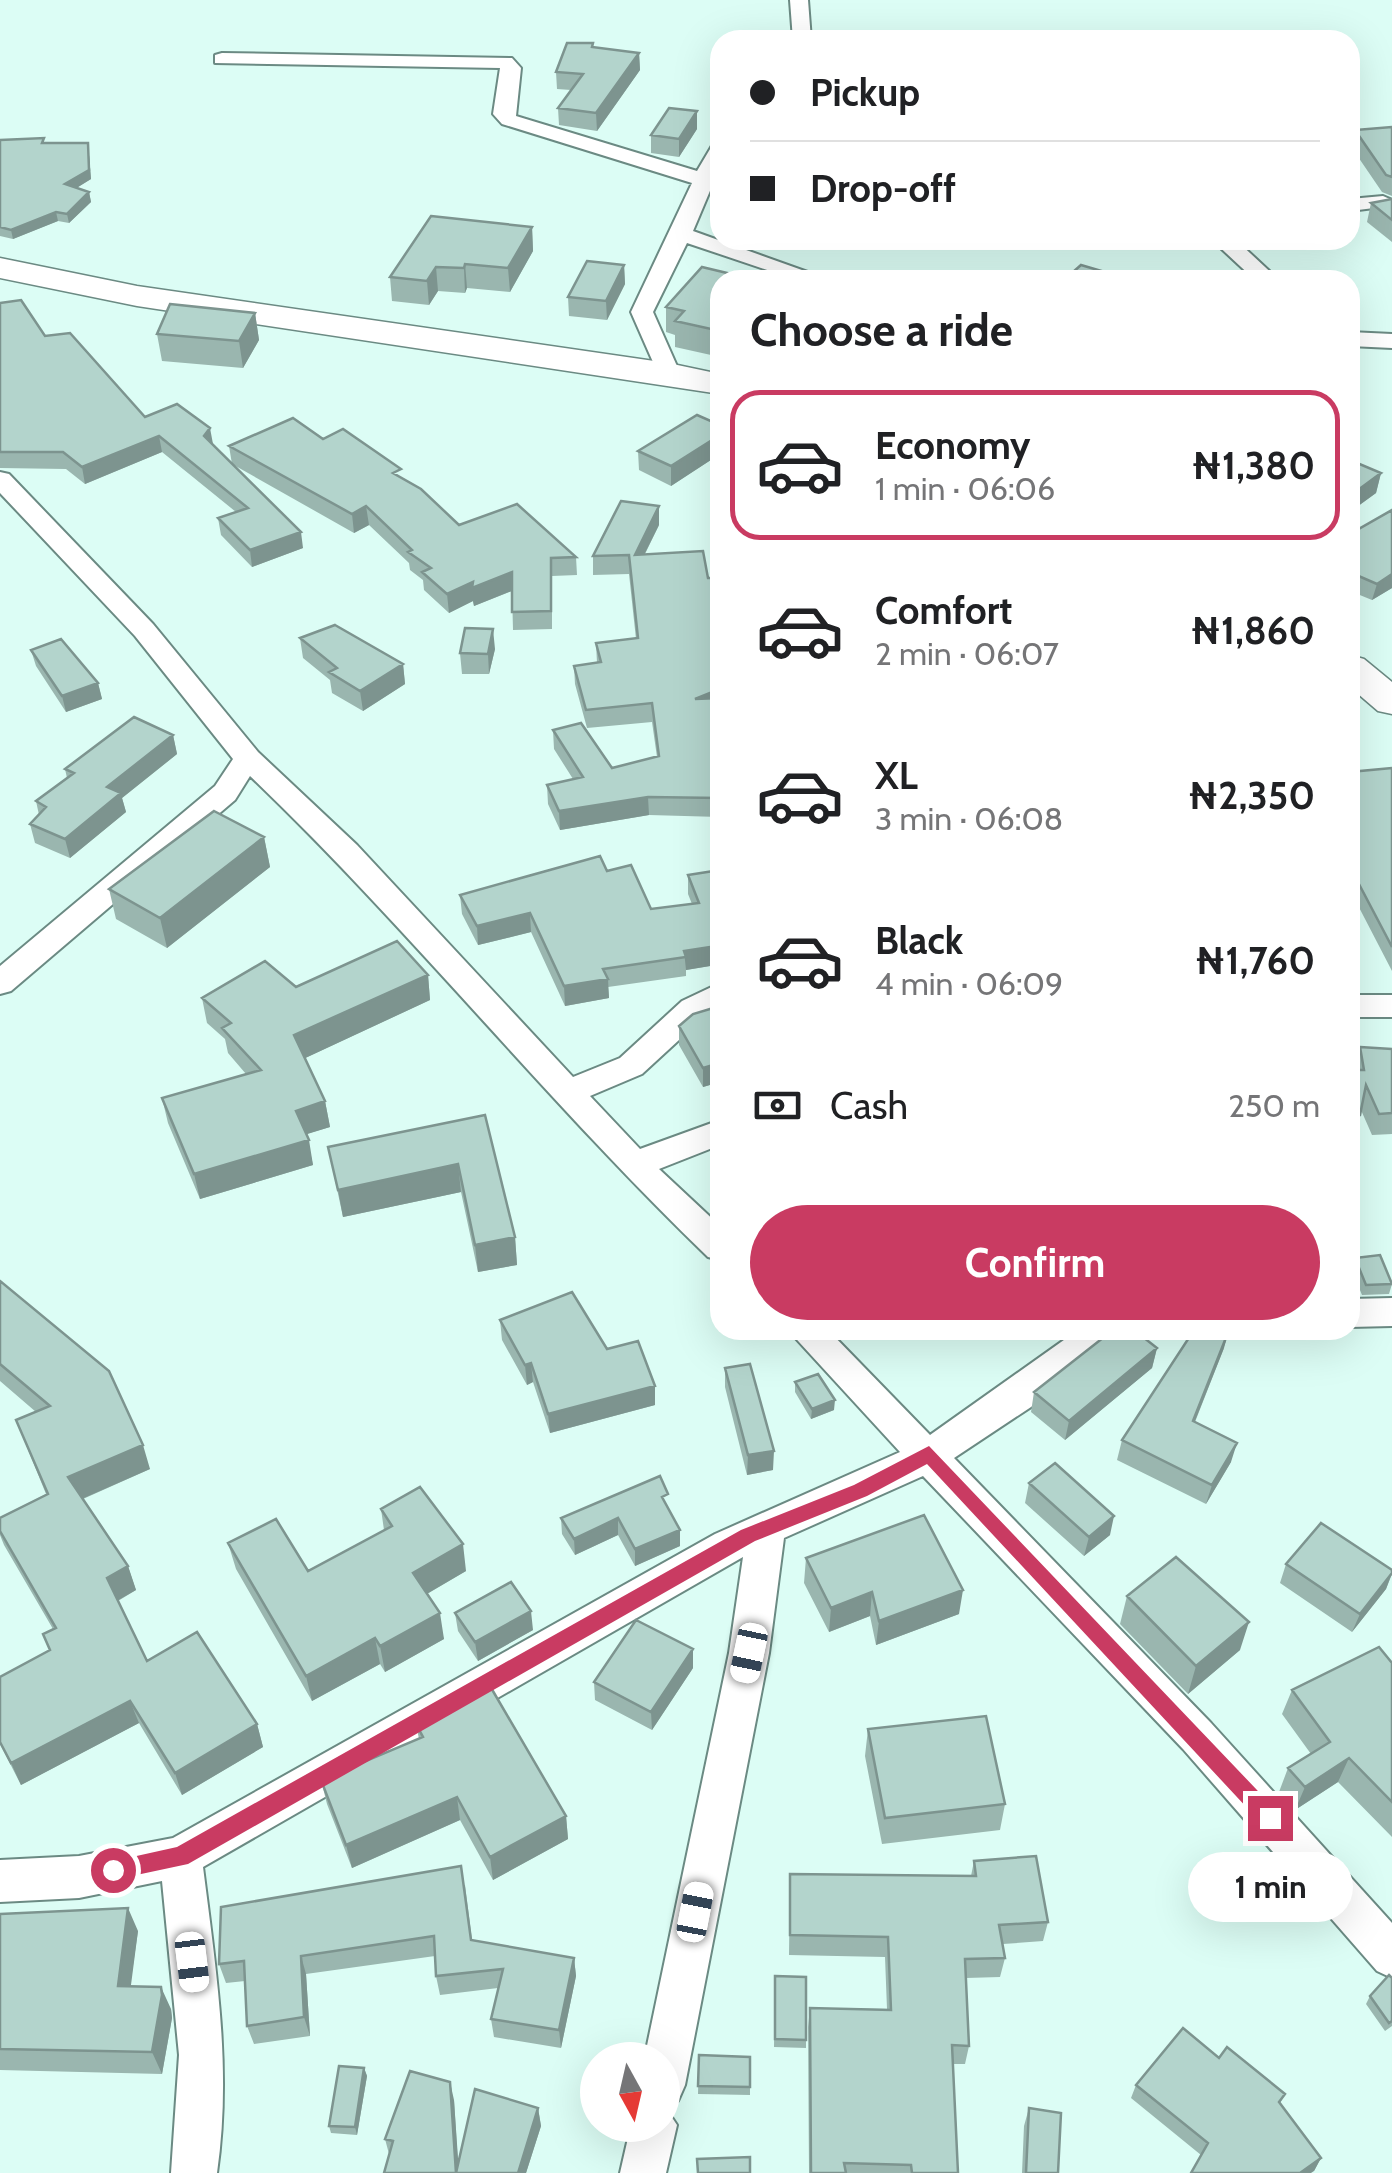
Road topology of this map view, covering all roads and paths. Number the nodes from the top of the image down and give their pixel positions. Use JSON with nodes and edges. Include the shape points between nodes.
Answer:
{"nodes":[{"id":1,"x":799,"y":0,"type":"edge"},
{"id":2,"x":801,"y":30,"type":"edge"},
{"id":3,"x":222,"y":58,"type":"dead end"},
{"id":4,"x":710,"y":165,"type":"edge"},
{"id":5,"x":701,"y":180,"type":"junction"},
{"id":6,"x":1383,"y":202,"type":"edge"},
{"id":7,"x":1360,"y":204,"type":"edge"},
{"id":8,"x":681,"y":234,"type":"junction"},
{"id":9,"x":710,"y":244,"type":"edge"},
{"id":10,"x":729,"y":250,"type":"edge"},
{"id":11,"x":1234,"y":250,"type":"edge"},
{"id":12,"x":0,"y":268,"type":"edge"},
{"id":13,"x":789,"y":270,"type":"edge"},
{"id":14,"x":1257,"y":270,"type":"edge"},
{"id":15,"x":1360,"y":339,"type":"edge"},
{"id":16,"x":1392,"y":341,"type":"edge"},
{"id":17,"x":668,"y":373,"type":"junction"},
{"id":18,"x":710,"y":382,"type":"edge"},
{"id":19,"x":0,"y":479,"type":"edge"},
{"id":20,"x":1360,"y":675,"type":"edge"},
{"id":21,"x":1392,"y":702,"type":"edge"},
{"id":22,"x":248,"y":758,"type":"junction"},
{"id":23,"x":0,"y":983,"type":"edge"},
{"id":24,"x":710,"y":999,"type":"edge"},
{"id":25,"x":1360,"y":1006,"type":"edge"},
{"id":26,"x":1392,"y":1006,"type":"edge"},
{"id":27,"x":568,"y":1092,"type":"junction"},
{"id":28,"x":710,"y":1136,"type":"edge"},
{"id":29,"x":634,"y":1165,"type":"junction"},
{"id":30,"x":710,"y":1238,"type":"edge"},
{"id":31,"x":1392,"y":1312,"type":"edge"},
{"id":32,"x":1360,"y":1314,"type":"edge"},
{"id":33,"x":816,"y":1340,"type":"edge"},
{"id":34,"x":1092,"y":1340,"type":"edge"},
{"id":35,"x":929,"y":1454,"type":"junction"},
{"id":36,"x":767,"y":1526,"type":"junction"},
{"id":37,"x":180,"y":1857,"type":"junction"},
{"id":38,"x":0,"y":1881,"type":"edge"},
{"id":39,"x":1392,"y":1956,"type":"edge"},
{"id":40,"x":670,"y":2042,"type":"edge"},
{"id":41,"x":650,"y":2142,"type":"edge"},
{"id":42,"x":194,"y":2173,"type":"edge"},
{"id":43,"x":643,"y":2173,"type":"edge"}],
"edges":[{"from":1,"to":2,"type":"street"},
{"from":3,"to":5,"type":"street","via":[[506,62],[511,68],[503,114],[509,120]]},
{"from":4,"to":5,"type":"street"},
{"from":5,"to":8,"type":"street"},
{"from":6,"to":7,"type":"street"},
{"from":8,"to":9,"type":"street"},
{"from":8,"to":17,"type":"street","via":[[642,312]]},
{"from":10,"to":13,"type":"street"},
{"from":11,"to":14,"type":"street"},
{"from":12,"to":17,"type":"street","via":[[204,307]]},
{"from":15,"to":16,"type":"street"},
{"from":17,"to":18,"type":"street"},
{"from":19,"to":22,"type":"street","via":[[144,630]]},
{"from":20,"to":21,"type":"street"},
{"from":22,"to":23,"type":"street","via":[[225,793]]},
{"from":22,"to":27,"type":"street","via":[[347,852]]},
{"from":24,"to":27,"type":"street","via":[[631,1066]]},
{"from":25,"to":26,"type":"street"},
{"from":27,"to":29,"type":"street"},
{"from":28,"to":29,"type":"street"},
{"from":29,"to":30,"type":"street"},
{"from":31,"to":32,"type":"street"},
{"from":33,"to":35,"type":"street"},
{"from":34,"to":35,"type":"street"},
{"from":35,"to":36,"type":"street"},
{"from":35,"to":39,"type":"street","via":[[1197,1736]]},
{"from":36,"to":37,"type":"street"},
{"from":36,"to":40,"type":"street","via":[[749,1653]]},
{"from":37,"to":38,"type":"street","via":[[79,1876]]},
{"from":37,"to":42,"type":"street","via":[[200,2032],[203,2104]]},
{"from":41,"to":43,"type":"street"}]}
